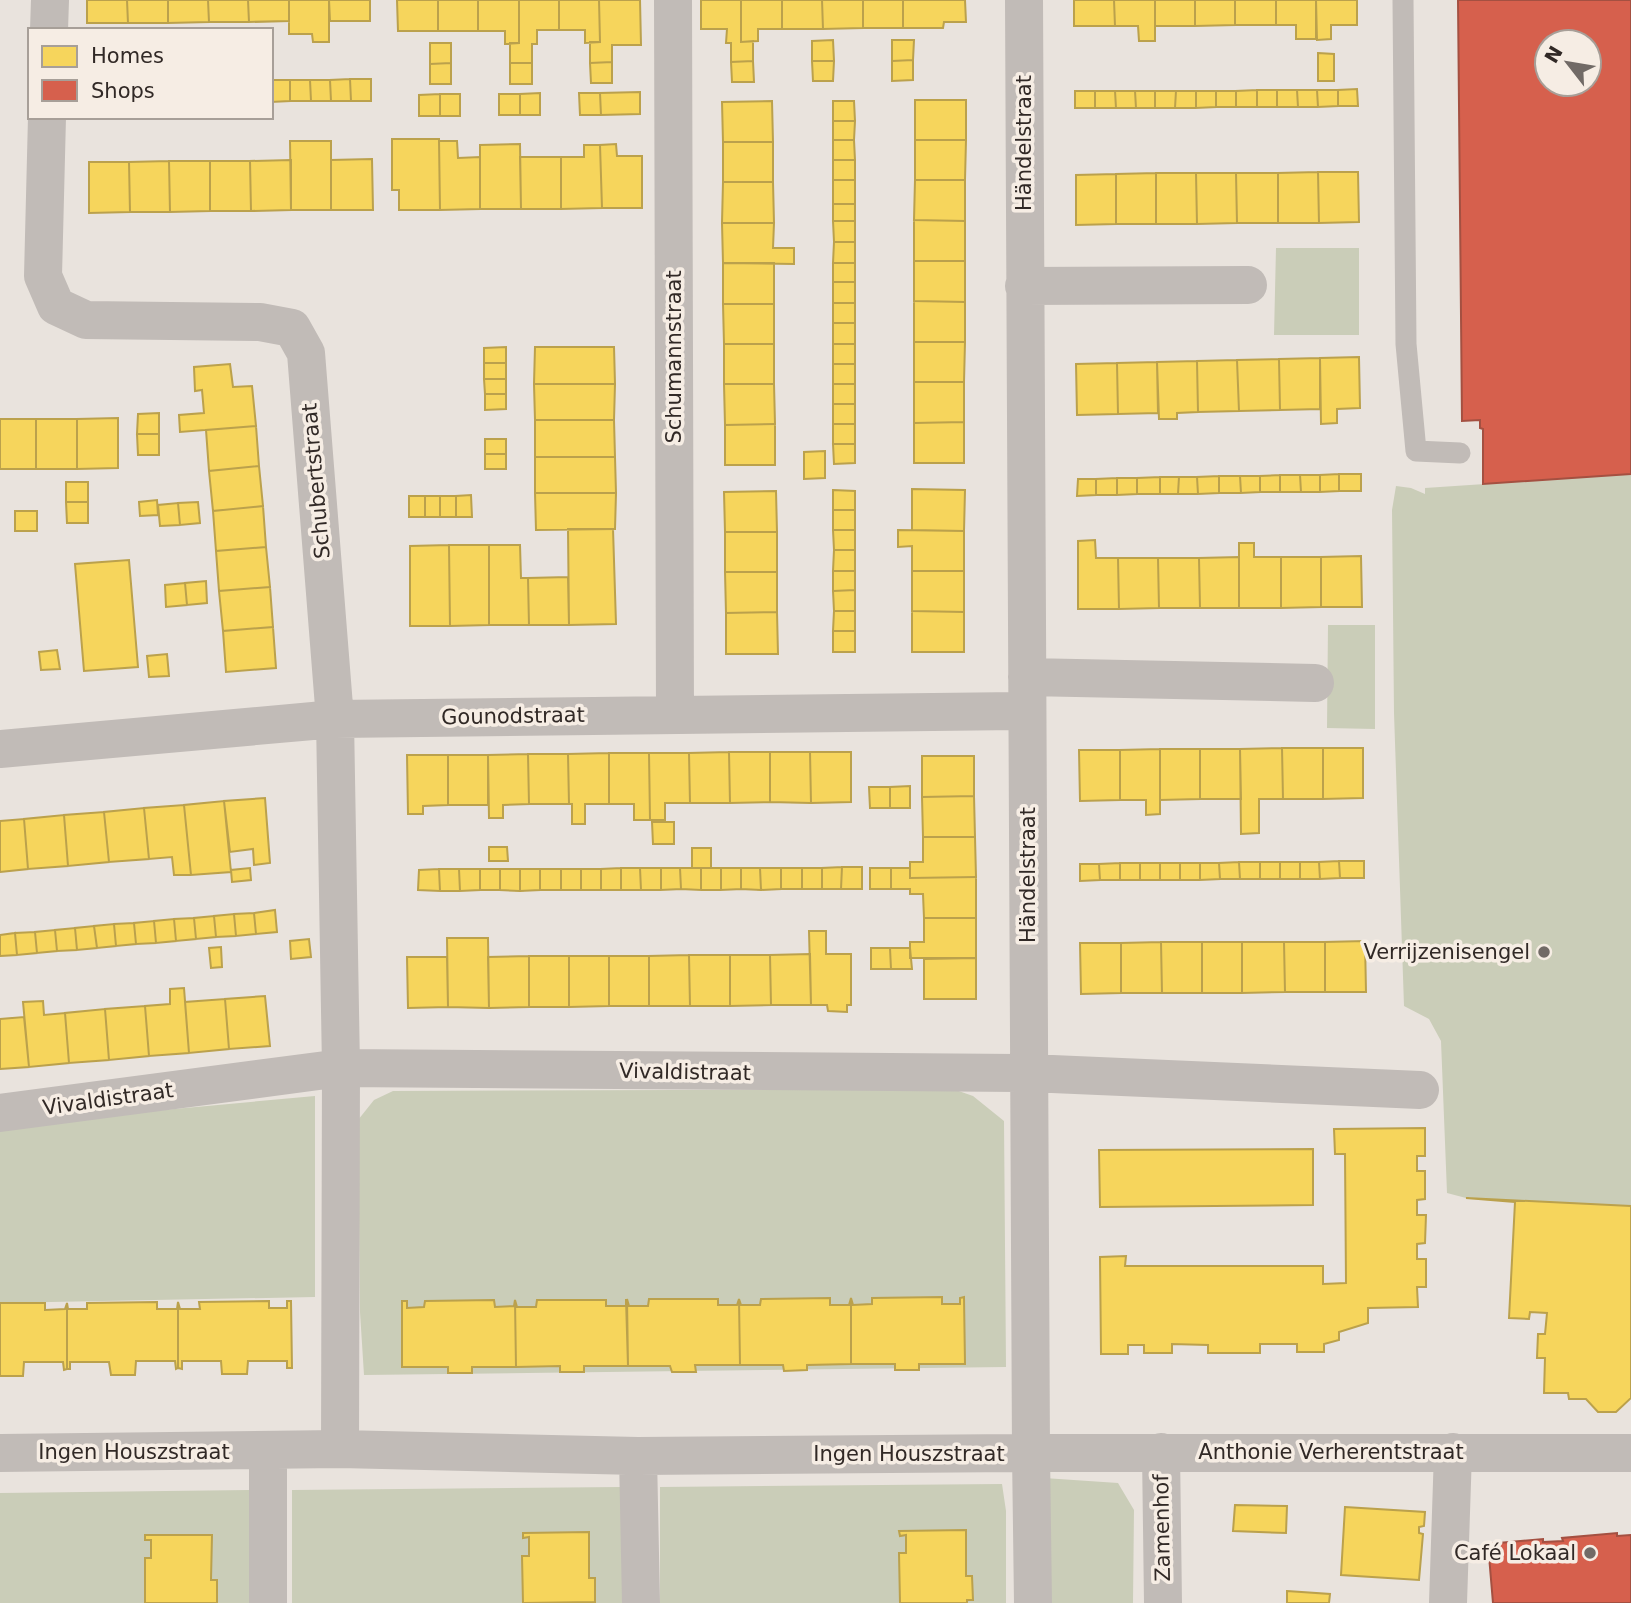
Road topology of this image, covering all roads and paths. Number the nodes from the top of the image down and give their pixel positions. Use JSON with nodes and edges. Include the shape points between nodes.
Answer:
{"nodes":[{"id":1,"x":50,"y":0,"type":"edge"},
{"id":2,"x":673,"y":0,"type":"edge"},
{"id":3,"x":1024,"y":0,"type":"edge"},
{"id":4,"x":1402,"y":0,"type":"edge"},
{"id":5,"x":49,"y":28,"type":"edge"},
{"id":6,"x":47,"y":119,"type":"edge"},
{"id":7,"x":1248,"y":285,"type":"dead end"},
{"id":8,"x":1024,"y":286,"type":"junction"},
{"id":9,"x":1460,"y":453,"type":"dead end"},
{"id":10,"x":1315,"y":683,"type":"dead end"},
{"id":11,"x":1027,"y":694,"type":"junction"},
{"id":12,"x":675,"y":714,"type":"junction"},
{"id":13,"x":335,"y":719,"type":"junction"},
{"id":14,"x":0,"y":749,"type":"edge"},
{"id":15,"x":341,"y":1068,"type":"junction"},
{"id":16,"x":1029,"y":1073,"type":"junction"},
{"id":17,"x":1420,"y":1090,"type":"dead end"},
{"id":18,"x":0,"y":1113,"type":"edge"},
{"id":19,"x":340,"y":1449,"type":"junction"},
{"id":20,"x":268,"y":1452,"type":"junction"},
{"id":21,"x":1031,"y":1452,"type":"junction"},
{"id":22,"x":1161,"y":1452,"type":"junction"},
{"id":23,"x":1453,"y":1452,"type":"junction"},
{"id":24,"x":0,"y":1453,"type":"edge"},
{"id":25,"x":1631,"y":1453,"type":"edge"},
{"id":26,"x":638,"y":1456,"type":"junction"},
{"id":27,"x":268,"y":1603,"type":"edge"},
{"id":28,"x":641,"y":1603,"type":"edge"},
{"id":29,"x":1033,"y":1603,"type":"edge"},
{"id":30,"x":1163,"y":1603,"type":"edge"},
{"id":31,"x":1448,"y":1603,"type":"edge"}],
"edges":[{"from":1,"to":5,"type":"street"},
{"from":2,"to":12,"type":"street","name":"Schumannstraat"},
{"from":3,"to":8,"type":"street","name":"Händelstraat"},
{"from":4,"to":9,"type":"lane","via":[[1406,344],[1416,451]]},
{"from":6,"to":13,"type":"street","name":"Schubertstraat","via":[[43,276],[56,306],[86,320],[260,322],[292,328],[306,353]]},
{"from":7,"to":8,"type":"street"},
{"from":8,"to":11,"type":"street","name":"Händelstraat"},
{"from":10,"to":11,"type":"street"},
{"from":11,"to":12,"type":"street","name":"Gounodstraat"},
{"from":11,"to":16,"type":"street","name":"Händelstraat"},
{"from":12,"to":13,"type":"street","name":"Gounodstraat"},
{"from":13,"to":14,"type":"street","name":"Gounodstraat"},
{"from":13,"to":15,"type":"street","name":"Schubertstraat"},
{"from":15,"to":16,"type":"street","name":"Vivaldistraat"},
{"from":15,"to":18,"type":"street","name":"Vivaldistraat"},
{"from":15,"to":19,"type":"street"},
{"from":16,"to":17,"type":"street"},
{"from":16,"to":21,"type":"street","name":"Händelstraat"},
{"from":19,"to":20,"type":"street","name":"Ingen Houszstraat"},
{"from":19,"to":26,"type":"street","name":"Ingen Houszstraat"},
{"from":20,"to":24,"type":"street","name":"Ingen Houszstraat"},
{"from":20,"to":27,"type":"street"},
{"from":21,"to":22,"type":"street","name":"Anthonie Verherentstraat"},
{"from":21,"to":26,"type":"street","name":"Ingen Houszstraat"},
{"from":21,"to":29,"type":"street","name":"Ingen Houszstraat"},
{"from":22,"to":23,"type":"street","name":"Anthonie Verherentstraat"},
{"from":22,"to":30,"type":"street","name":"Zamenhof"},
{"from":23,"to":25,"type":"street","name":"Anthonie Verherentstraat"},
{"from":23,"to":31,"type":"street"},
{"from":26,"to":28,"type":"street"}]}
